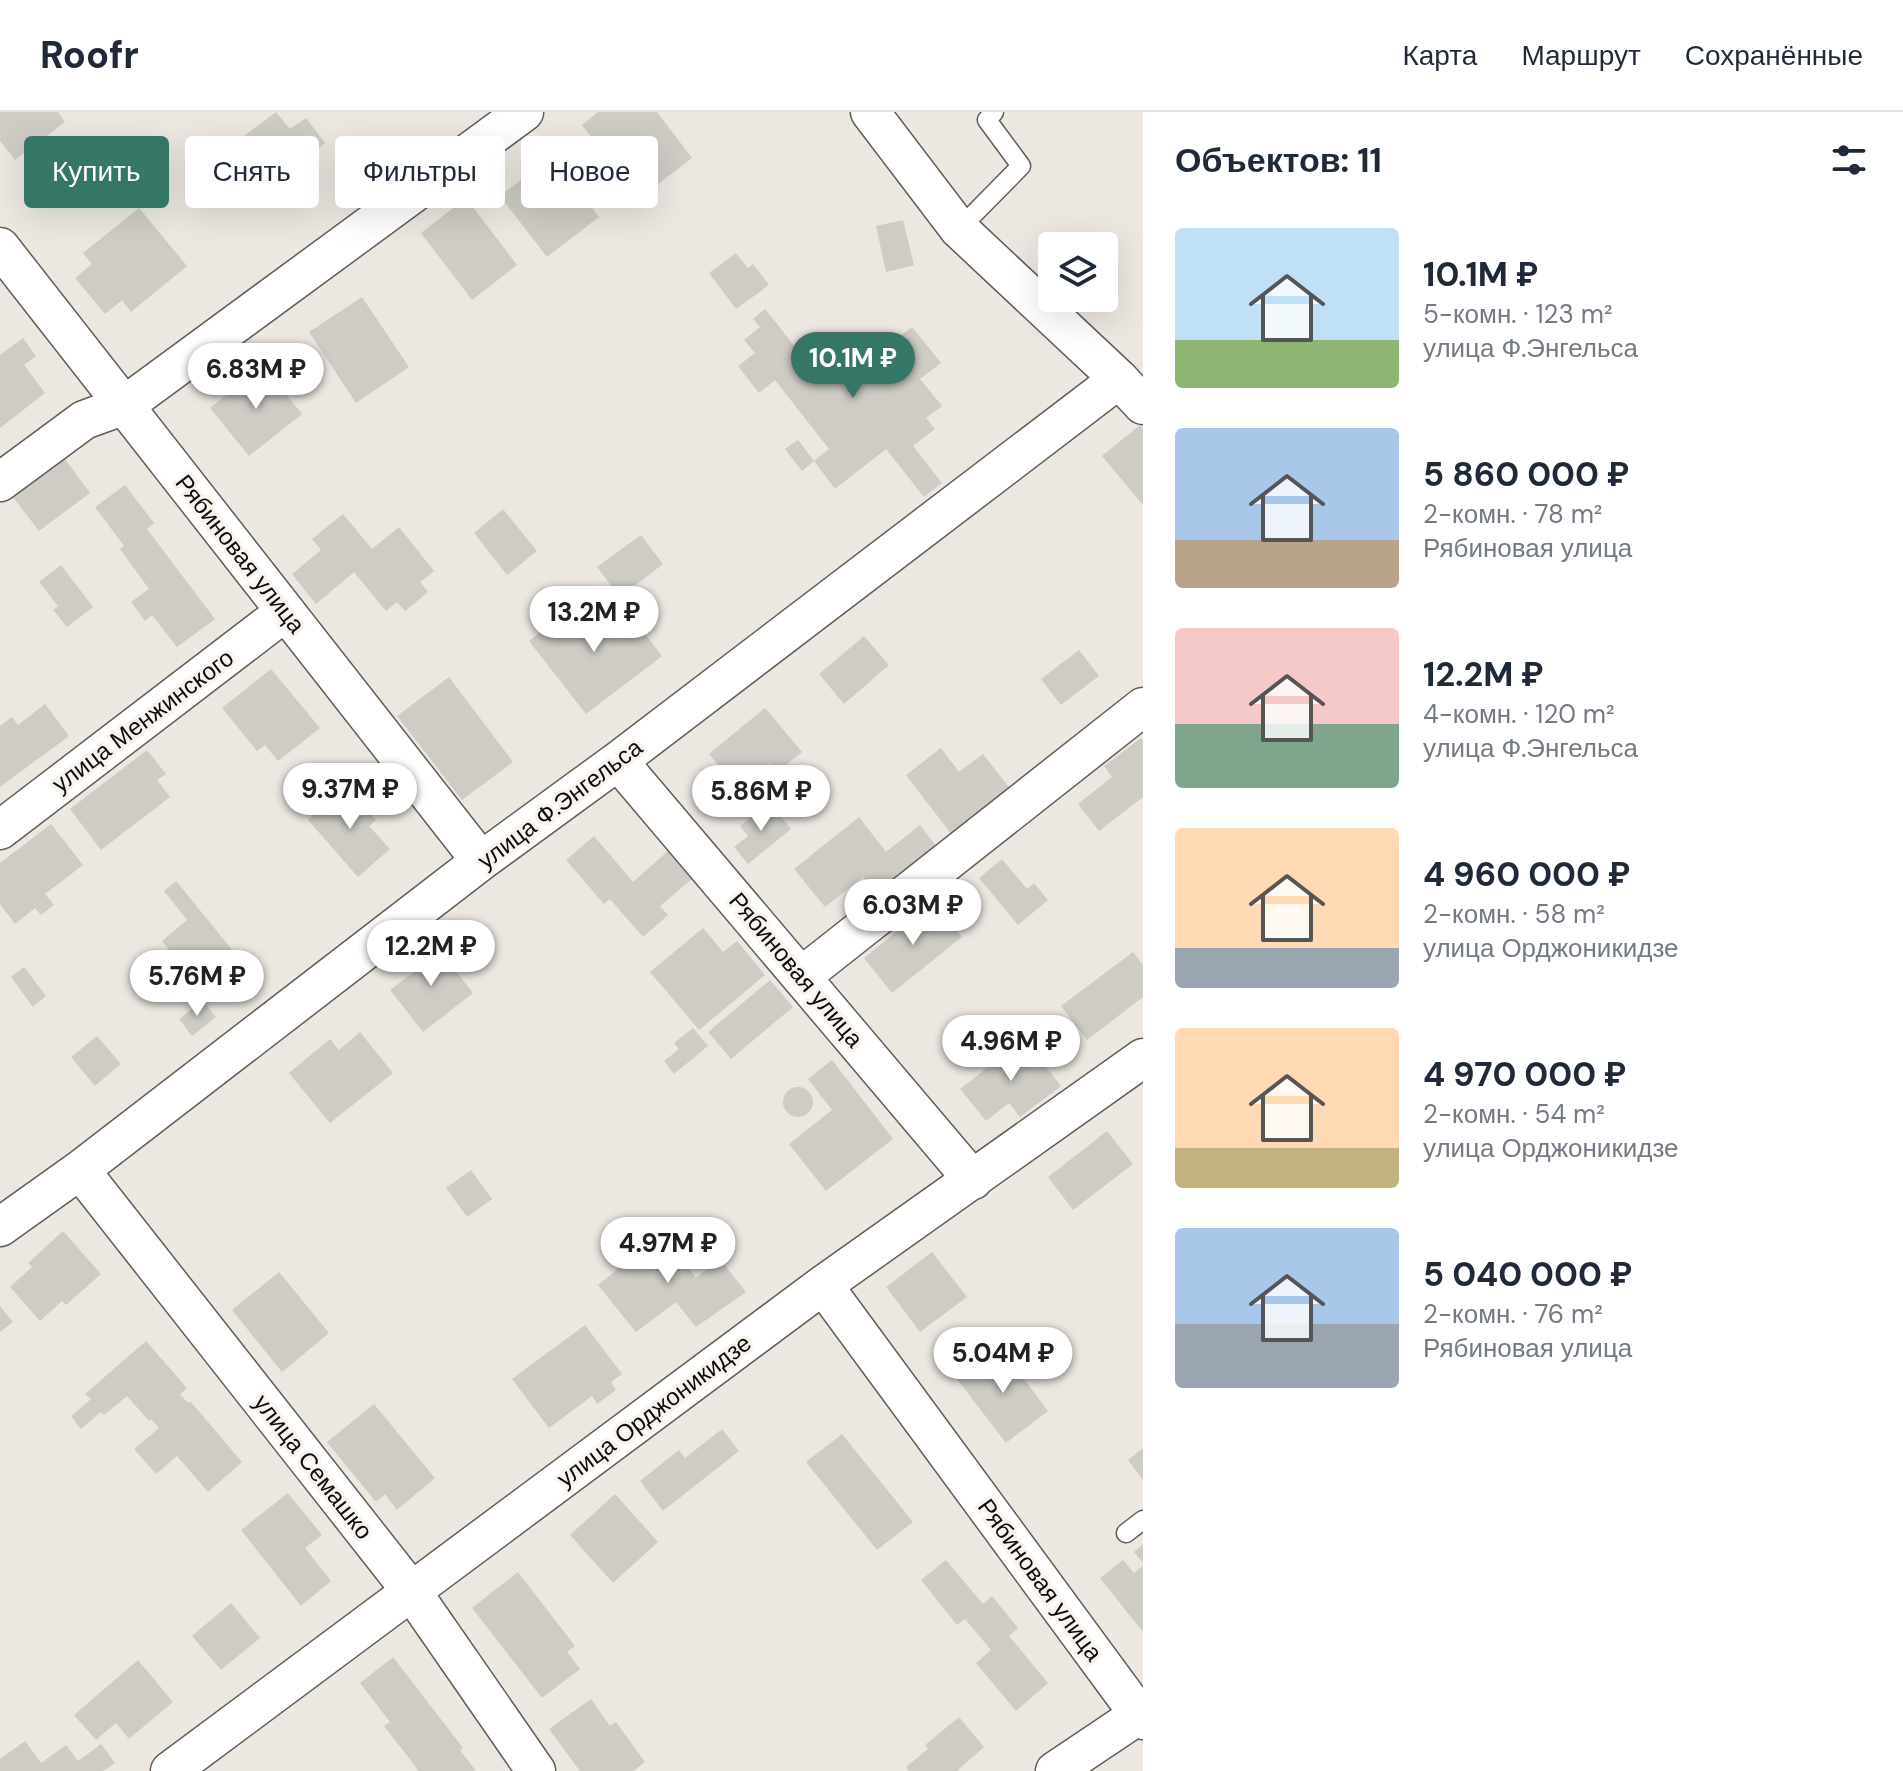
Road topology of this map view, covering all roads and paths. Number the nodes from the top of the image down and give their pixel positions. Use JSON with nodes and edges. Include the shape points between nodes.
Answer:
{"nodes":[{"id":1,"x":524,"y":112,"type":"edge"},
{"id":2,"x":870,"y":112,"type":"edge"},
{"id":3,"x":994,"y":112,"type":"edge"},
{"id":4,"x":959,"y":229,"type":"junction"},
{"id":5,"x":0,"y":247,"type":"edge"},
{"id":6,"x":1131,"y":392,"type":"edge"},
{"id":7,"x":125,"y":405,"type":"junction"},
{"id":8,"x":0,"y":482,"type":"edge"},
{"id":9,"x":285,"y":612,"type":"junction"},
{"id":10,"x":1143,"y":707,"type":"edge"},
{"id":11,"x":618,"y":761,"type":"junction"},
{"id":12,"x":0,"y":830,"type":"edge"},
{"id":13,"x":481,"y":861,"type":"junction"},
{"id":14,"x":802,"y":976,"type":"junction"},
{"id":15,"x":1143,"y":1058,"type":"edge"},
{"id":16,"x":80,"y":1170,"type":"junction"},
{"id":17,"x":973,"y":1180,"type":"junction"},
{"id":18,"x":0,"y":1227,"type":"edge"},
{"id":19,"x":823,"y":1285,"type":"junction"},
{"id":20,"x":1143,"y":1520,"type":"edge"},
{"id":21,"x":1126,"y":1533,"type":"dead end"},
{"id":22,"x":412,"y":1592,"type":"junction"},
{"id":23,"x":1142,"y":1716,"type":"edge"},
{"id":24,"x":170,"y":1771,"type":"edge"},
{"id":25,"x":536,"y":1771,"type":"edge"},
{"id":26,"x":1055,"y":1771,"type":"edge"}],
"edges":[{"from":1,"to":7,"type":"street"},
{"from":2,"to":4,"type":"street"},
{"from":3,"to":4,"type":"lane","via":[[987,120],[1021,166]]},
{"from":4,"to":6,"type":"street"},
{"from":5,"to":7,"type":"street","name":"Рябиновая улица"},
{"from":6,"to":11,"type":"street","name":"улица Ф.Энгельса"},
{"from":7,"to":8,"type":"street","via":[[84,420]]},
{"from":7,"to":9,"type":"street","name":"Рябиновая улица"},
{"from":9,"to":12,"type":"street","name":"улица Менжинского"},
{"from":9,"to":13,"type":"street","name":"Рябиновая улица"},
{"from":10,"to":14,"type":"street"},
{"from":11,"to":13,"type":"street","name":"улица Ф.Энгельса"},
{"from":11,"to":14,"type":"street","name":"Рябиновая улица"},
{"from":13,"to":16,"type":"street","name":"улица Ф.Энгельса"},
{"from":14,"to":17,"type":"street","name":"Рябиновая улица"},
{"from":15,"to":17,"type":"street","name":"улица Орджоникидзе"},
{"from":16,"to":18,"type":"street","name":"улица Ф.Энгельса"},
{"from":16,"to":22,"type":"street","name":"улица Семашко"},
{"from":17,"to":19,"type":"street","name":"улица Орджоникидзе"},
{"from":19,"to":22,"type":"street","name":"улица Орджоникидзе"},
{"from":19,"to":23,"type":"street","name":"Рябиновая улица"},
{"from":20,"to":21,"type":"lane"},
{"from":22,"to":24,"type":"street","name":"улица Орджоникидзе"},
{"from":22,"to":25,"type":"street","name":"улица Семашко"},
{"from":23,"to":26,"type":"street"}]}
